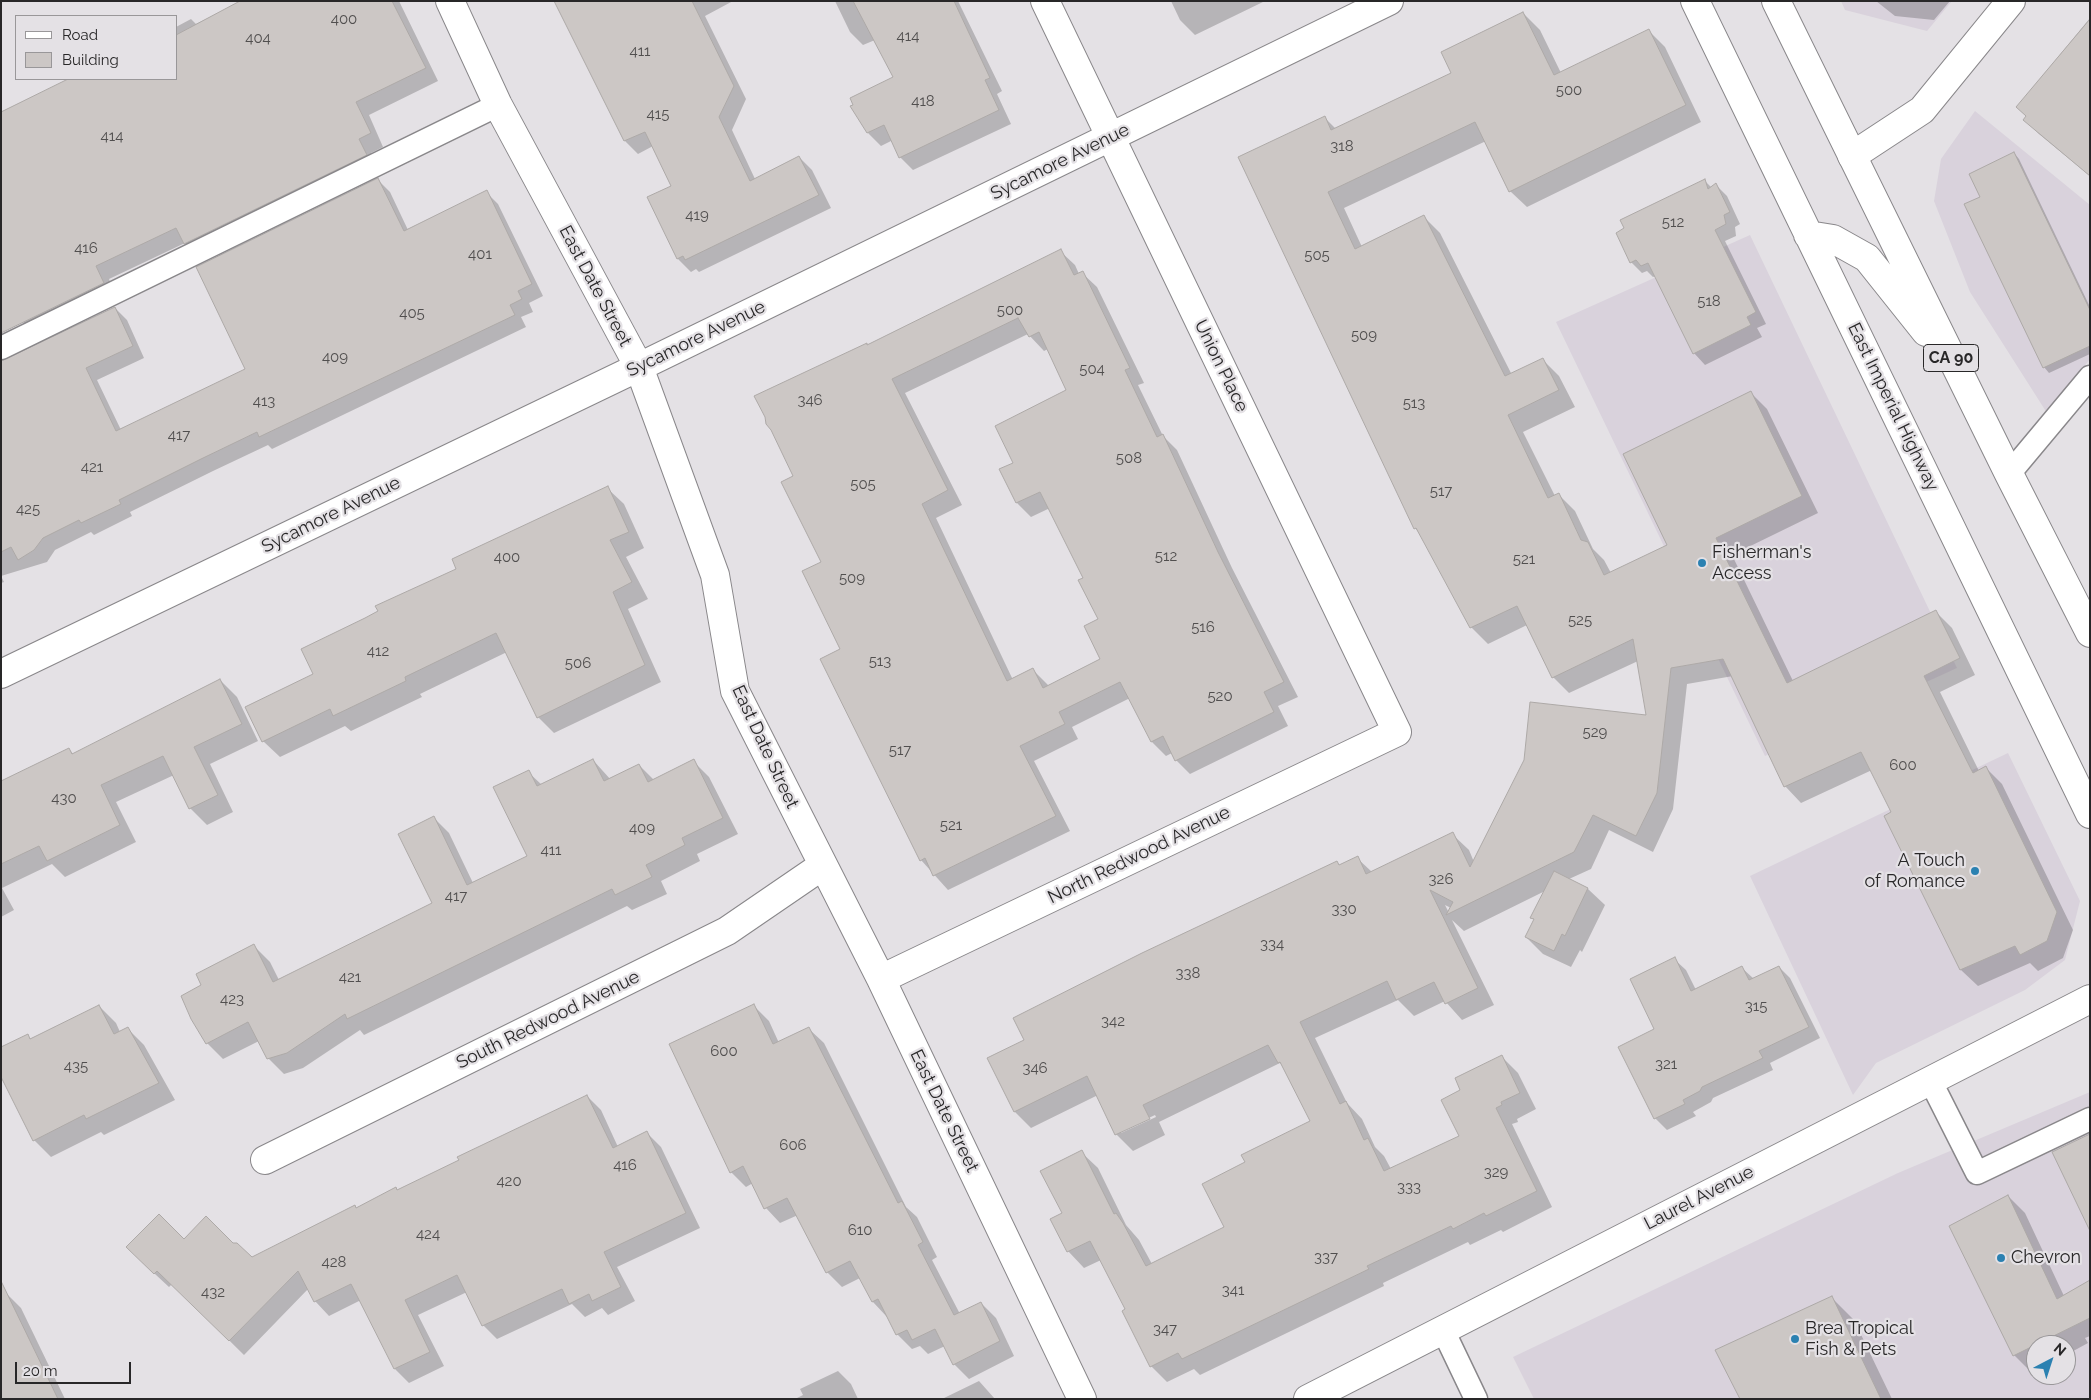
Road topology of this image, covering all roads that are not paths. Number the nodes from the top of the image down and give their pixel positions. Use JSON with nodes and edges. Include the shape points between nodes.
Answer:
{"nodes":[{"id":1,"x":450,"y":1,"type":"edge"},
{"id":2,"x":1046,"y":1,"type":"edge"},
{"id":3,"x":1695,"y":1,"type":"edge"},
{"id":4,"x":1776,"y":1,"type":"edge"},
{"id":5,"x":2011,"y":1,"type":"edge"},
{"id":6,"x":1384,"y":2,"type":"edge"},
{"id":7,"x":498,"y":105,"type":"junction"},
{"id":8,"x":1111,"y":137,"type":"junction"},
{"id":9,"x":1852,"y":156,"type":"junction"},
{"id":10,"x":1808,"y":235,"type":"junction"},
{"id":11,"x":1,"y":348,"type":"edge"},
{"id":12,"x":638,"y":367,"type":"junction"},
{"id":13,"x":1960,"y":377,"type":"junction"},
{"id":14,"x":2090,"y":377,"type":"edge"},
{"id":15,"x":2009,"y":474,"type":"junction"},
{"id":16,"x":2090,"y":633,"type":"edge"},
{"id":17,"x":1,"y":674,"type":"edge"},
{"id":18,"x":1397,"y":732,"type":"joint"},
{"id":19,"x":2088,"y":807,"type":"edge"},
{"id":20,"x":822,"y":866,"type":"junction"},
{"id":21,"x":881,"y":980,"type":"junction"},
{"id":22,"x":2090,"y":999,"type":"edge"},
{"id":23,"x":1930,"y":1080,"type":"junction"},
{"id":24,"x":2090,"y":1119,"type":"edge"},
{"id":25,"x":265,"y":1160,"type":"dead end"},
{"id":26,"x":1443,"y":1330,"type":"junction"},
{"id":27,"x":1082,"y":1399,"type":"edge"},
{"id":28,"x":1308,"y":1399,"type":"edge"},
{"id":29,"x":1476,"y":1399,"type":"edge"}],
"edges":[{"from":1,"to":7,"type":"street","name":"East Date Street"},
{"from":2,"to":8,"type":"street","name":"Union Place"},
{"from":3,"to":10,"type":"street","name":"East Imperial Highway"},
{"from":4,"to":9,"type":"street","number":"CA 90"},
{"from":5,"to":9,"type":"street","via":[[1922,110]]},
{"from":6,"to":8,"type":"street","name":"Sycamore Avenue"},
{"from":7,"to":11,"type":"lane"},
{"from":7,"to":12,"type":"street","name":"East Date Street"},
{"from":8,"to":12,"type":"street","name":"Sycamore Avenue"},
{"from":8,"to":18,"type":"street","name":"Union Place"},
{"from":9,"to":13,"type":"street","number":"CA 90"},
{"from":10,"to":13,"type":"street","via":[[1833,238],[1868,258]]},
{"from":10,"to":19,"type":"street","name":"East Imperial Highway"},
{"from":12,"to":17,"type":"street","name":"Sycamore Avenue"},
{"from":12,"to":20,"type":"street","name":"East Date Street","via":[[715,574],[735,691]]},
{"from":13,"to":15,"type":"street","number":"CA 90"},
{"from":14,"to":15,"type":"lane"},
{"from":15,"to":16,"type":"street","number":"CA 90"},
{"from":18,"to":21,"type":"street","name":"North Redwood Avenue"},
{"from":20,"to":21,"type":"street","name":"East Date Street"},
{"from":20,"to":25,"type":"street","name":"South Redwood Avenue","via":[[727,931]]},
{"from":21,"to":27,"type":"street","name":"East Date Street"},
{"from":22,"to":23,"type":"street","name":"Laurel Avenue"},
{"from":23,"to":24,"type":"lane","via":[[1977,1173]]},
{"from":23,"to":26,"type":"street","name":"Laurel Avenue"},
{"from":26,"to":28,"type":"street","name":"Laurel Avenue"},
{"from":26,"to":29,"type":"lane"}]}
